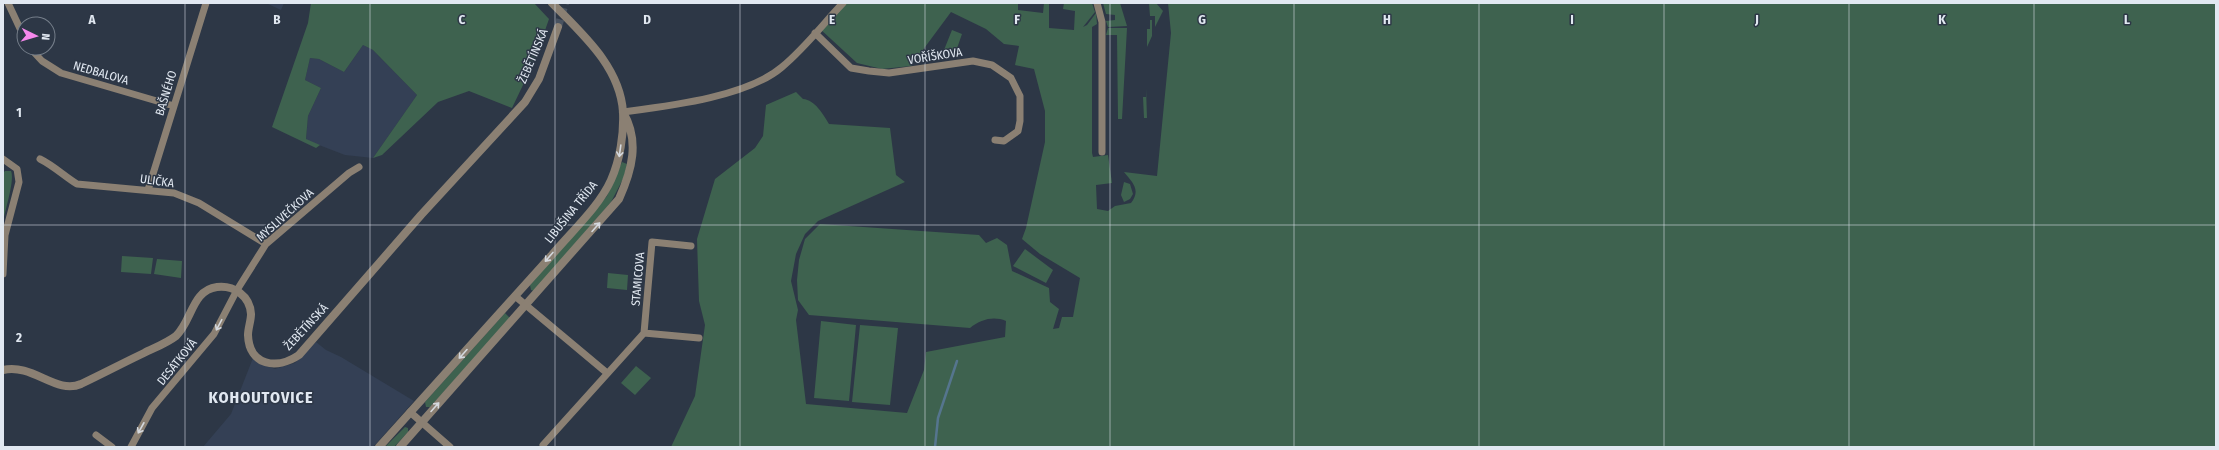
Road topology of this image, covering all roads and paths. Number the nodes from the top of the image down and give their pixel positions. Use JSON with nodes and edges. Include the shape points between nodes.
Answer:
{"nodes":[{"id":1,"x":8,"y":3,"type":"edge"},
{"id":2,"x":206,"y":3,"type":"edge"},
{"id":3,"x":552,"y":3,"type":"edge"},
{"id":4,"x":843,"y":3,"type":"edge"},
{"id":5,"x":1097,"y":3,"type":"edge"},
{"id":6,"x":16,"y":20,"type":"edge"},
{"id":7,"x":558,"y":26,"type":"tunnel mouth"},
{"id":8,"x":815,"y":33,"type":"junction"},
{"id":9,"x":37,"y":56,"type":"edge"},
{"id":10,"x":174,"y":106,"type":"junction"},
{"id":11,"x":623,"y":112,"type":"junction"},
{"id":12,"x":995,"y":140,"type":"dead end"},
{"id":13,"x":1102,"y":152,"type":"dead end"},
{"id":14,"x":3,"y":159,"type":"edge"},
{"id":15,"x":40,"y":159,"type":"dead end"},
{"id":16,"x":359,"y":167,"type":"dead end"},
{"id":17,"x":148,"y":190,"type":"junction"},
{"id":18,"x":266,"y":244,"type":"junction"},
{"id":19,"x":691,"y":246,"type":"dead end"},
{"id":20,"x":3,"y":274,"type":"edge"},
{"id":21,"x":237,"y":290,"type":"junction"},
{"id":22,"x":515,"y":296,"type":"junction"},
{"id":23,"x":526,"y":305,"type":"junction"},
{"id":24,"x":644,"y":333,"type":"junction"},
{"id":25,"x":698,"y":338,"type":"dead end"},
{"id":26,"x":3,"y":370,"type":"edge"},
{"id":27,"x":607,"y":373,"type":"junction"},
{"id":28,"x":410,"y":412,"type":"junction"},
{"id":29,"x":422,"y":422,"type":"junction"},
{"id":30,"x":96,"y":435,"type":"dead end"},
{"id":31,"x":543,"y":445,"type":"dead end"},
{"id":32,"x":112,"y":447,"type":"edge"},
{"id":33,"x":131,"y":447,"type":"edge"},
{"id":34,"x":379,"y":447,"type":"edge"},
{"id":35,"x":400,"y":447,"type":"edge"},
{"id":36,"x":450,"y":447,"type":"edge"}],
"edges":[{"from":1,"to":6,"type":"street"},
{"from":2,"to":10,"type":"street","name":"BAŠNÉHO"},
{"from":3,"to":11,"type":"street","via":[[603,60],[615,84]]},
{"from":4,"to":8,"type":"street"},
{"from":5,"to":13,"type":"street","via":[[1102,22]]},
{"from":7,"to":21,"type":"street","name":"ŽEBĚTÍNSKÁ","via":[[539,79],[525,102],[421,215],[299,355],[288,363],[274,365],[258,357],[251,347],[248,335],[251,313],[249,303]]},
{"from":8,"to":11,"type":"street","via":[[782,67],[755,84],[731,93]]},
{"from":8,"to":12,"type":"street","name":"VOŘÍŠKOVA","via":[[851,68],[896,73],[973,61],[992,65],[1011,78],[1020,96],[1018,131],[1004,141]]},
{"from":9,"to":10,"type":"street","name":"NEDBALOVA","via":[[61,73]]},
{"from":10,"to":17,"type":"street","name":"BAŠNÉHO"},
{"from":11,"to":22,"type":"street","name":"LIBUŠINA TŘÍDA","one_way":true,"via":[[619,155],[611,181],[598,201]]},
{"from":23,"to":11,"type":"street","one_way":true,"via":[[619,199],[630,171],[633,141],[629,122]]},
{"from":14,"to":20,"type":"street","via":[[17,169],[19,182],[5,235]]},
{"from":15,"to":17,"type":"street","name":"ULIČKA","via":[[59,169],[77,184]]},
{"from":16,"to":18,"type":"street","name":"MYSLIVEČKOVA"},
{"from":17,"to":18,"type":"street","name":"ULIČKA","via":[[174,193],[199,202]]},
{"from":18,"to":21,"type":"street","name":"MYSLIVEČKOVA"},
{"from":19,"to":24,"type":"street","name":"STAMICOVA","via":[[652,242]]},
{"from":21,"to":26,"type":"street","via":[[226,286],[204,292],[195,302],[184,327],[176,336],[79,385],[60,386],[24,370]]},
{"from":21,"to":33,"type":"street","name":"DESÁTKOVÁ","one_way":true,"via":[[214,334],[152,408]]},
{"from":22,"to":23,"type":"street"},
{"from":22,"to":28,"type":"street","name":"LIBUŠINA TŘÍDA","one_way":true},
{"from":23,"to":27,"type":"street"},
{"from":29,"to":23,"type":"street","one_way":true},
{"from":24,"to":25,"type":"street"},
{"from":24,"to":27,"type":"street"},
{"from":27,"to":31,"type":"street"},
{"from":28,"to":29,"type":"street"},
{"from":28,"to":34,"type":"street","name":"LIBUŠINA TŘÍDA"},
{"from":29,"to":35,"type":"street"},
{"from":29,"to":36,"type":"street"},
{"from":30,"to":32,"type":"street"}]}
